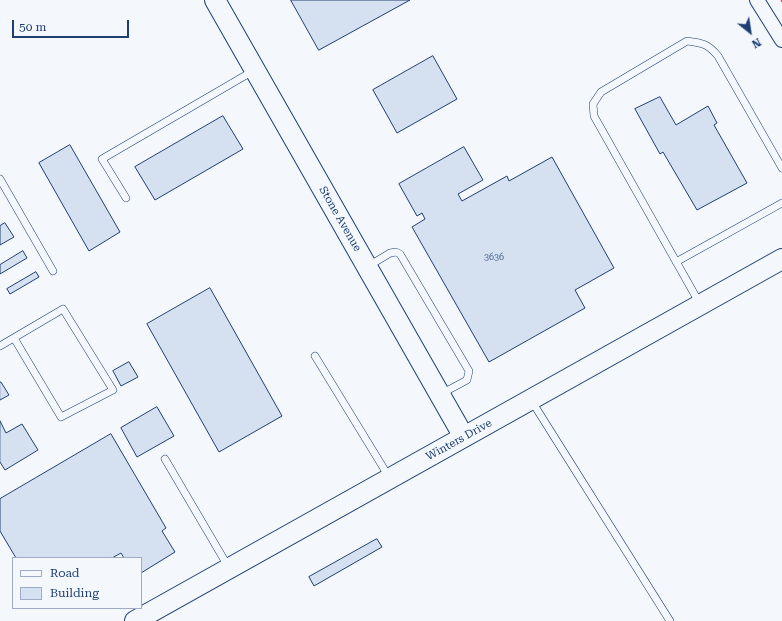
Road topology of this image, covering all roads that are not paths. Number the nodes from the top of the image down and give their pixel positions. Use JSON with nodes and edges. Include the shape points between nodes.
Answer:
{"nodes":[{"id":1,"x":215,"y":0,"type":"edge"},
{"id":2,"x":757,"y":0,"type":"edge"},
{"id":3,"x":782,"y":40,"type":"edge"},
{"id":4,"x":255,"y":70,"type":"junction"},
{"id":5,"x":782,"y":168,"type":"edge"},
{"id":6,"x":0,"y":179,"type":"edge"},
{"id":7,"x":126,"y":198,"type":"dead end"},
{"id":8,"x":782,"y":204,"type":"edge"},
{"id":9,"x":782,"y":259,"type":"edge"},
{"id":10,"x":676,"y":262,"type":"junction"},
{"id":11,"x":367,"y":267,"type":"junction"},
{"id":12,"x":54,"y":271,"type":"dead end"},
{"id":13,"x":700,"y":305,"type":"junction"},
{"id":14,"x":14,"y":338,"type":"junction"},
{"id":15,"x":0,"y":346,"type":"edge"},
{"id":16,"x":315,"y":356,"type":"dead end"},
{"id":17,"x":440,"y":395,"type":"junction"},
{"id":18,"x":531,"y":400,"type":"junction"},
{"id":19,"x":464,"y":437,"type":"junction"},
{"id":20,"x":165,"y":459,"type":"dead end"},
{"id":21,"x":390,"y":479,"type":"junction"},
{"id":22,"x":229,"y":568,"type":"junction"},
{"id":23,"x":135,"y":621,"type":"edge"},
{"id":24,"x":670,"y":621,"type":"edge"}],
"edges":[{"from":1,"to":4,"type":"street","name":"Stone Avenue"},
{"from":2,"to":3,"type":"street"},
{"from":4,"to":7,"type":"lane","via":[[102,159]]},
{"from":4,"to":11,"type":"street","name":"Stone Avenue"},
{"from":5,"to":10,"type":"lane","via":[[710,46],[687,41],[601,92],[593,104],[594,116]]},
{"from":6,"to":12,"type":"lane"},
{"from":8,"to":10,"type":"lane"},
{"from":9,"to":13,"type":"street","name":"Winters Drive"},
{"from":10,"to":13,"type":"lane"},
{"from":11,"to":17,"type":"street","name":"Stone Avenue"},
{"from":11,"to":17,"type":"lane","via":[[390,253],[400,254],[469,371],[467,380]]},
{"from":13,"to":18,"type":"street","name":"Winters Drive"},
{"from":14,"to":14,"type":"lane","via":[[63,309],[113,390],[61,417]]},
{"from":14,"to":15,"type":"lane"},
{"from":16,"to":21,"type":"lane"},
{"from":17,"to":19,"type":"street","name":"Stone Avenue"},
{"from":18,"to":19,"type":"street","name":"Winters Drive"},
{"from":18,"to":24,"type":"lane"},
{"from":19,"to":21,"type":"street","name":"Winters Drive"},
{"from":20,"to":22,"type":"lane"},
{"from":21,"to":22,"type":"street","name":"Winters Drive"},
{"from":22,"to":23,"type":"street","name":"Winters Drive"}]}
